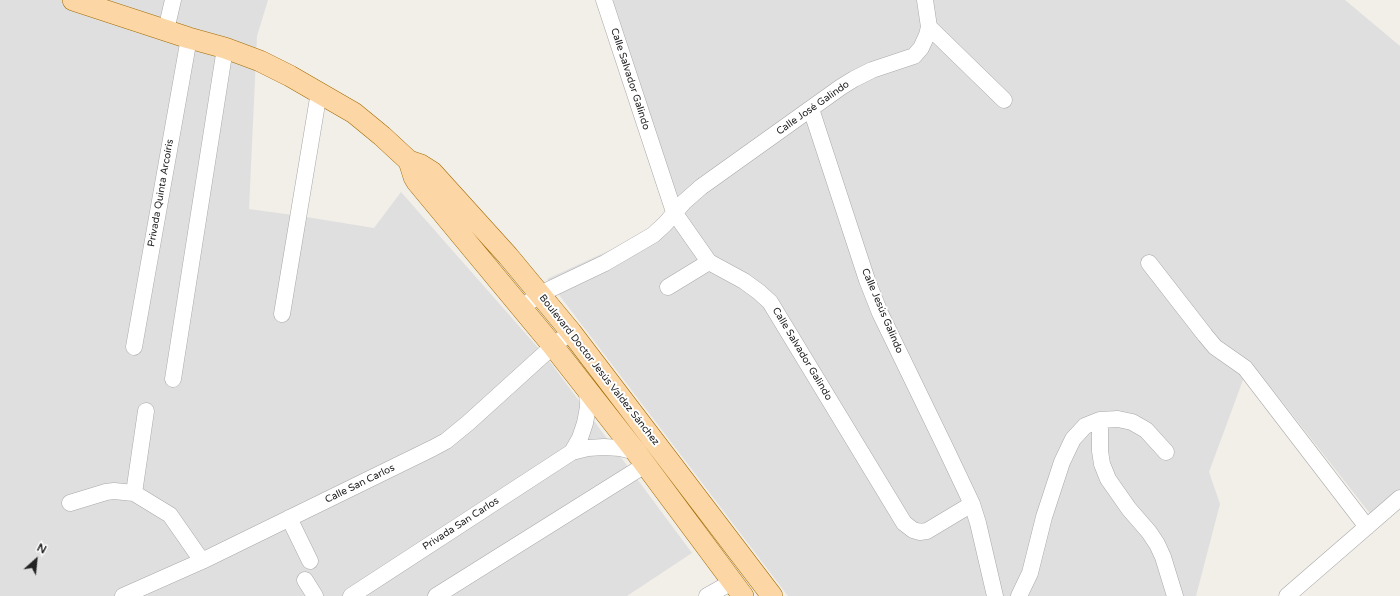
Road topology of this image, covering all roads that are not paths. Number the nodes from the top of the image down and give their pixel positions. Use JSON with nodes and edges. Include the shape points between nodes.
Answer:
{"nodes":[{"id":1,"x":73,"y":0,"type":"edge"},
{"id":2,"x":173,"y":0,"type":"edge"},
{"id":3,"x":604,"y":0,"type":"edge"},
{"id":4,"x":925,"y":0,"type":"edge"},
{"id":5,"x":928,"y":27,"type":"junction"},
{"id":6,"x":166,"y":30,"type":"junction"},
{"id":7,"x":189,"y":38,"type":"junction"},
{"id":8,"x":225,"y":48,"type":"junction"},
{"id":9,"x":319,"y":92,"type":"junction"},
{"id":10,"x":1004,"y":100,"type":"dead end"},
{"id":11,"x":811,"y":109,"type":"junction"},
{"id":12,"x":409,"y":161,"type":"junction"},
{"id":13,"x":674,"y":212,"type":"junction"},
{"id":14,"x":709,"y":262,"type":"junction"},
{"id":15,"x":1149,"y":263,"type":"dead end"},
{"id":16,"x":668,"y":287,"type":"dead end"},
{"id":17,"x":540,"y":294,"type":"junction"},
{"id":18,"x":521,"y":308,"type":"junction"},
{"id":19,"x":282,"y":314,"type":"dead end"},
{"id":20,"x":571,"y":332,"type":"junction"},
{"id":21,"x":553,"y":346,"type":"junction"},
{"id":22,"x":134,"y":347,"type":"dead end"},
{"id":23,"x":173,"y":379,"type":"dead end"},
{"id":24,"x":587,"y":391,"type":"junction"},
{"id":25,"x":146,"y":411,"type":"dead end"},
{"id":26,"x":1100,"y":420,"type":"junction"},
{"id":27,"x":572,"y":452,"type":"junction"},
{"id":28,"x":1166,"y":452,"type":"dead end"},
{"id":29,"x":640,"y":458,"type":"junction"},
{"id":30,"x":134,"y":493,"type":"junction"},
{"id":31,"x":1400,"y":498,"type":"edge"},
{"id":32,"x":70,"y":503,"type":"dead end"},
{"id":33,"x":972,"y":504,"type":"junction"},
{"id":34,"x":289,"y":518,"type":"junction"},
{"id":35,"x":1367,"y":527,"type":"junction"},
{"id":36,"x":202,"y":560,"type":"junction"},
{"id":37,"x":310,"y":561,"type":"dead end"},
{"id":38,"x":305,"y":580,"type":"dead end"},
{"id":39,"x":737,"y":589,"type":"edge"},
{"id":40,"x":123,"y":596,"type":"edge"},
{"id":41,"x":315,"y":596,"type":"edge"},
{"id":42,"x":351,"y":596,"type":"edge"},
{"id":43,"x":436,"y":596,"type":"edge"},
{"id":44,"x":707,"y":596,"type":"edge"},
{"id":45,"x":772,"y":596,"type":"edge"},
{"id":46,"x":995,"y":596,"type":"edge"},
{"id":47,"x":1019,"y":596,"type":"edge"},
{"id":48,"x":1175,"y":596,"type":"edge"},
{"id":49,"x":1287,"y":596,"type":"edge"}],
"edges":[{"from":1,"to":6,"type":"main road","name":"Boulevard Doctor Jesús Valdez Sánchez"},
{"from":2,"to":6,"type":"street"},
{"from":3,"to":13,"type":"street","name":"Calle Salvador Galindo"},
{"from":4,"to":5,"type":"street","name":"Calle José Galindo"},
{"from":5,"to":10,"type":"street"},
{"from":5,"to":11,"type":"street","name":"Calle José Galindo","via":[[924,43],[914,56],[854,79]]},
{"from":6,"to":7,"type":"main road","name":"Boulevard Doctor Jesús Valdez Sánchez"},
{"from":7,"to":8,"type":"main road","name":"Boulevard Doctor Jesús Valdez Sánchez"},
{"from":7,"to":22,"type":"street","name":"Privada Quinta Arcoíris"},
{"from":8,"to":9,"type":"main road","name":"Boulevard Doctor Jesús Valdez Sánchez","via":[[260,61]]},
{"from":8,"to":23,"type":"street"},
{"from":9,"to":12,"type":"main road","name":"Boulevard Doctor Jesús Valdez Sánchez","via":[[354,113]]},
{"from":9,"to":19,"type":"street"},
{"from":11,"to":13,"type":"street","name":"Calle José Galindo","via":[[701,187]]},
{"from":11,"to":33,"type":"street","name":"Calle Jesús Galindo","via":[[880,313]]},
{"from":12,"to":17,"type":"main road","name":"Boulevard Doctor Jesús Valdez Sánchez","via":[[432,172]]},
{"from":12,"to":18,"type":"main road","name":"Boulevard Doctor Jesús Valdez Sánchez","via":[[417,182]]},
{"from":13,"to":14,"type":"street","name":"Calle Salvador Galindo"},
{"from":13,"to":17,"type":"street","name":"Calle José Galindo","via":[[653,235],[605,263]]},
{"from":14,"to":16,"type":"street"},
{"from":14,"to":33,"type":"street","name":"Calle Salvador Galindo","via":[[744,281],[770,302],[904,523],[913,530],[927,531]]},
{"from":15,"to":35,"type":"street","via":[[1215,347],[1245,368]]},
{"from":17,"to":18,"type":"street","name":"Calle José Galindo"},
{"from":17,"to":20,"type":"main road","name":"Boulevard Doctor Jesús Valdez Sánchez"},
{"from":18,"to":21,"type":"main road","name":"Boulevard Doctor Jesús Valdez Sánchez"},
{"from":20,"to":21,"type":"street","name":"Calle San Carlos"},
{"from":20,"to":45,"type":"main road","name":"Boulevard Doctor Jesús Valdez Sánchez"},
{"from":21,"to":24,"type":"main road","name":"Boulevard Doctor Jesús Valdez Sánchez"},
{"from":21,"to":34,"type":"street","name":"Calle San Carlos","via":[[446,440]]},
{"from":24,"to":27,"type":"street","name":"Privada San Carlos","via":[[585,423]]},
{"from":24,"to":29,"type":"main road","name":"Boulevard Doctor Jesús Valdez Sánchez"},
{"from":25,"to":30,"type":"street"},
{"from":26,"to":28,"type":"street","via":[[1118,419],[1132,422],[1146,430]]},
{"from":26,"to":47,"type":"street","via":[[1085,426],[1073,439],[1062,462],[1044,517],[1030,573]]},
{"from":26,"to":48,"type":"street","via":[[1100,451],[1108,479],[1157,544]]},
{"from":27,"to":29,"type":"street","name":"Privada San Carlos","via":[[588,448],[620,448]]},
{"from":27,"to":42,"type":"street","name":"Privada San Carlos"},
{"from":29,"to":39,"type":"main road","name":"Boulevard Doctor Jesús Valdez Sánchez"},
{"from":29,"to":43,"type":"street"},
{"from":30,"to":32,"type":"street","via":[[114,491]]},
{"from":30,"to":36,"type":"street","via":[[170,514]]},
{"from":31,"to":35,"type":"street"},
{"from":33,"to":46,"type":"street","name":"Calle Jesús Galindo"},
{"from":34,"to":36,"type":"street","name":"Calle San Carlos"},
{"from":34,"to":37,"type":"street"},
{"from":35,"to":49,"type":"street"},
{"from":36,"to":40,"type":"street","name":"Calle San Carlos"},
{"from":38,"to":41,"type":"street"},
{"from":39,"to":44,"type":"street"}]}
